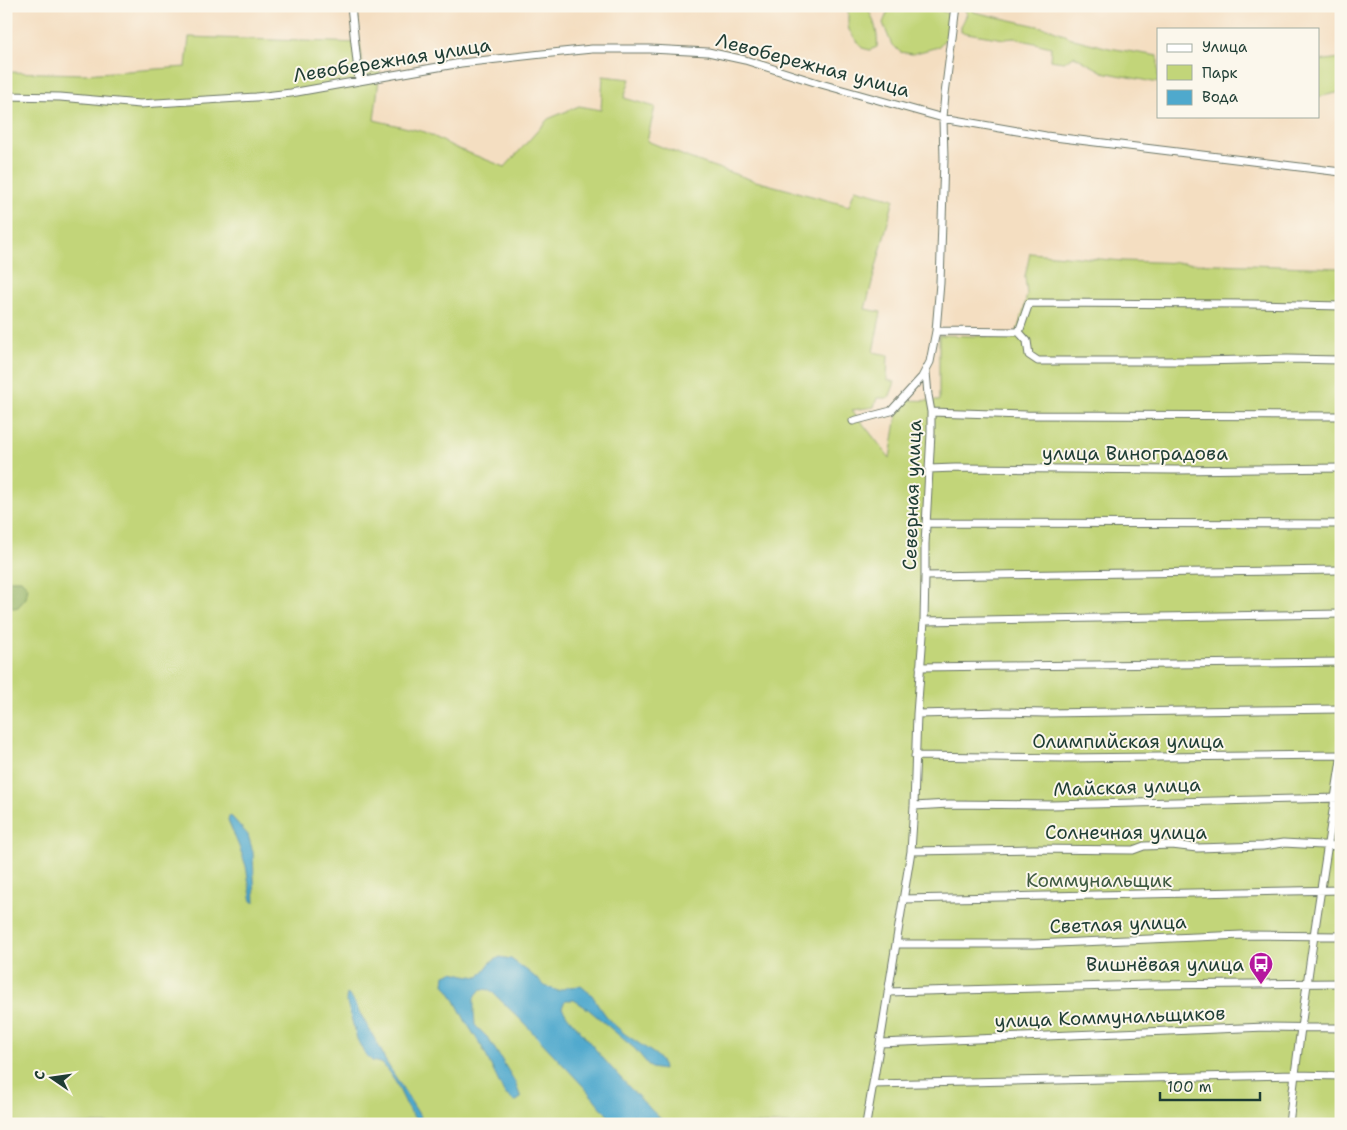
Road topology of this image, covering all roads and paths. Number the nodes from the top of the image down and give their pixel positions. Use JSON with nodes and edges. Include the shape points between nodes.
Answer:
{"nodes":[{"id":1,"x":351,"y":6,"type":"edge"},
{"id":2,"x":956,"y":6,"type":"edge"},
{"id":3,"x":358,"y":80,"type":"junction"},
{"id":4,"x":6,"y":96,"type":"edge"},
{"id":5,"x":943,"y":118,"type":"junction"},
{"id":6,"x":1341,"y":172,"type":"edge"},
{"id":7,"x":1341,"y":306,"type":"edge"},
{"id":8,"x":936,"y":331,"type":"junction"},
{"id":9,"x":1019,"y":332,"type":"junction"},
{"id":10,"x":1341,"y":360,"type":"edge"},
{"id":11,"x":926,"y":372,"type":"junction"},
{"id":12,"x":931,"y":412,"type":"junction"},
{"id":13,"x":1341,"y":416,"type":"edge"},
{"id":14,"x":853,"y":421,"type":"dead end"},
{"id":15,"x":1341,"y":468,"type":"edge"},
{"id":16,"x":929,"y":469,"type":"junction"},
{"id":17,"x":926,"y":523,"type":"junction"},
{"id":18,"x":1341,"y":524,"type":"edge"},
{"id":19,"x":1341,"y":570,"type":"edge"},
{"id":20,"x":925,"y":576,"type":"junction"},
{"id":21,"x":1341,"y":614,"type":"edge"},
{"id":22,"x":924,"y":621,"type":"junction"},
{"id":23,"x":1341,"y":662,"type":"edge"},
{"id":24,"x":920,"y":667,"type":"junction"},
{"id":25,"x":1341,"y":709,"type":"edge"},
{"id":26,"x":917,"y":714,"type":"junction"},
{"id":27,"x":1341,"y":755,"type":"edge"},
{"id":28,"x":915,"y":756,"type":"junction"},
{"id":29,"x":1341,"y":760,"type":"edge"},
{"id":30,"x":1338,"y":798,"type":"edge"},
{"id":31,"x":914,"y":806,"type":"junction"},
{"id":32,"x":1328,"y":846,"type":"junction"},
{"id":33,"x":1341,"y":846,"type":"edge"},
{"id":34,"x":911,"y":850,"type":"junction"},
{"id":35,"x":1320,"y":890,"type":"junction"},
{"id":36,"x":1341,"y":890,"type":"edge"},
{"id":37,"x":903,"y":899,"type":"junction"},
{"id":38,"x":1341,"y":936,"type":"edge"},
{"id":39,"x":1314,"y":937,"type":"junction"},
{"id":40,"x":896,"y":944,"type":"junction"},
{"id":41,"x":1308,"y":983,"type":"junction"},
{"id":42,"x":1341,"y":983,"type":"edge"},
{"id":43,"x":888,"y":992,"type":"junction"},
{"id":44,"x":1301,"y":1026,"type":"junction"},
{"id":45,"x":1341,"y":1028,"type":"edge"},
{"id":46,"x":880,"y":1042,"type":"junction"},
{"id":47,"x":1295,"y":1075,"type":"junction"},
{"id":48,"x":1341,"y":1076,"type":"edge"},
{"id":49,"x":873,"y":1084,"type":"junction"},
{"id":50,"x":866,"y":1124,"type":"edge"},
{"id":51,"x":1289,"y":1124,"type":"edge"}],
"edges":[{"from":1,"to":3,"type":"street"},
{"from":2,"to":5,"type":"street"},
{"from":3,"to":4,"type":"street","name":"Левобережная улица","via":[[256,97],[140,104]]},
{"from":3,"to":5,"type":"street","name":"Левобережная улица","via":[[451,65],[592,49],[708,52]]},
{"from":5,"to":6,"type":"street","name":"Левобережная улица","via":[[1046,136]]},
{"from":5,"to":8,"type":"street"},
{"from":7,"to":9,"type":"street","via":[[1029,303]]},
{"from":8,"to":9,"type":"street"},
{"from":8,"to":11,"type":"street"},
{"from":9,"to":10,"type":"street","via":[[1027,341],[1029,355],[1038,361]]},
{"from":11,"to":12,"type":"street","name":"Северная улица"},
{"from":11,"to":14,"type":"street","via":[[891,411]]},
{"from":12,"to":13,"type":"street"},
{"from":12,"to":16,"type":"street","name":"Северная улица"},
{"from":15,"to":16,"type":"street","name":"улица Виноградова"},
{"from":16,"to":17,"type":"street","name":"Северная улица"},
{"from":17,"to":18,"type":"street"},
{"from":17,"to":20,"type":"street","name":"Северная улица"},
{"from":19,"to":20,"type":"street"},
{"from":20,"to":22,"type":"street","name":"Северная улица"},
{"from":21,"to":22,"type":"street"},
{"from":22,"to":24,"type":"street","name":"Северная улица"},
{"from":23,"to":24,"type":"street"},
{"from":24,"to":26,"type":"street","name":"Северная улица"},
{"from":25,"to":26,"type":"street"},
{"from":26,"to":28,"type":"street","name":"Северная улица"},
{"from":27,"to":28,"type":"street","name":"Олимпийская улица"},
{"from":28,"to":31,"type":"street","name":"Северная улица"},
{"from":29,"to":30,"type":"street"},
{"from":30,"to":31,"type":"street","name":"Майская улица"},
{"from":30,"to":32,"type":"street"},
{"from":31,"to":34,"type":"street","name":"Северная улица"},
{"from":32,"to":33,"type":"street","name":"Солнечная улица"},
{"from":32,"to":34,"type":"street","name":"Солнечная улица"},
{"from":32,"to":35,"type":"street"},
{"from":34,"to":37,"type":"street","name":"Северная улица"},
{"from":35,"to":36,"type":"street"},
{"from":35,"to":37,"type":"street"},
{"from":35,"to":39,"type":"street"},
{"from":37,"to":40,"type":"street","name":"Северная улица"},
{"from":38,"to":39,"type":"street","name":"Светлая улица"},
{"from":39,"to":40,"type":"street","name":"Светлая улица","via":[[1242,935],[1034,944]]},
{"from":39,"to":41,"type":"street"},
{"from":40,"to":43,"type":"street","name":"Северная улица"},
{"from":41,"to":42,"type":"street"},
{"from":41,"to":43,"type":"street"},
{"from":41,"to":44,"type":"street"},
{"from":43,"to":46,"type":"street","name":"Северная улица"},
{"from":44,"to":45,"type":"street","name":"улица Коммунальщиков"},
{"from":44,"to":46,"type":"street","name":"улица Коммунальщиков"},
{"from":44,"to":47,"type":"street"},
{"from":46,"to":49,"type":"street","name":"Северная улица"},
{"from":47,"to":48,"type":"street"},
{"from":47,"to":49,"type":"street"},
{"from":47,"to":51,"type":"street"},
{"from":49,"to":50,"type":"street","name":"Северная улица"}]}
